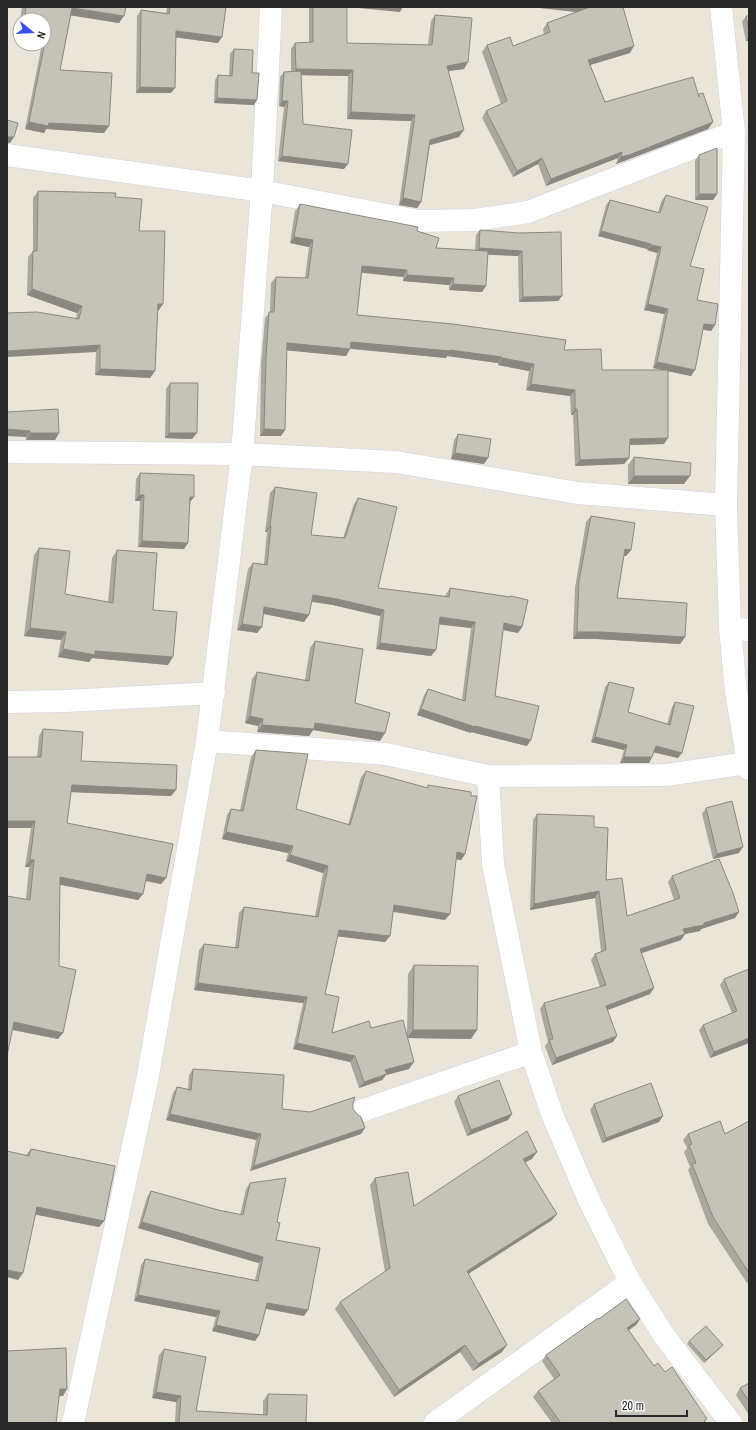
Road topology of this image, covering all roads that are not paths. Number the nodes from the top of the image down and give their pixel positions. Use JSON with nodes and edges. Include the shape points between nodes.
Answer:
{"nodes":[{"id":1,"x":271,"y":7,"type":"edge"},
{"id":2,"x":721,"y":7,"type":"edge"},
{"id":3,"x":734,"y":132,"type":"junction"},
{"id":4,"x":7,"y":155,"type":"edge"},
{"id":5,"x":262,"y":191,"type":"junction"},
{"id":6,"x":7,"y":452,"type":"edge"},
{"id":7,"x":242,"y":454,"type":"junction"},
{"id":8,"x":726,"y":505,"type":"junction"},
{"id":9,"x":740,"y":629,"type":"edge"},
{"id":10,"x":214,"y":693,"type":"junction"},
{"id":11,"x":7,"y":702,"type":"edge"},
{"id":12,"x":207,"y":741,"type":"junction"},
{"id":13,"x":748,"y":766,"type":"edge"},
{"id":14,"x":488,"y":776,"type":"junction"},
{"id":15,"x":531,"y":1052,"type":"junction"},
{"id":16,"x":361,"y":1111,"type":"dead end"},
{"id":17,"x":630,"y":1282,"type":"junction"},
{"id":18,"x":73,"y":1423,"type":"edge"},
{"id":19,"x":435,"y":1423,"type":"edge"},
{"id":20,"x":731,"y":1423,"type":"edge"}],
"edges":[{"from":1,"to":5,"type":"street"},
{"from":2,"to":3,"type":"street"},
{"from":3,"to":5,"type":"street","via":[[528,212],[475,220],[418,221]]},
{"from":3,"to":8,"type":"street"},
{"from":4,"to":5,"type":"street"},
{"from":5,"to":7,"type":"street"},
{"from":6,"to":7,"type":"street"},
{"from":7,"to":8,"type":"street","via":[[396,462],[578,493]]},
{"from":7,"to":10,"type":"street"},
{"from":8,"to":9,"type":"street"},
{"from":9,"to":13,"type":"street","via":[[736,692]]},
{"from":10,"to":11,"type":"street","via":[[66,702]]},
{"from":10,"to":12,"type":"street"},
{"from":12,"to":14,"type":"street","via":[[386,754]]},
{"from":12,"to":18,"type":"street","via":[[147,1081]]},
{"from":13,"to":14,"type":"street","via":[[666,775]]},
{"from":14,"to":15,"type":"street","via":[[493,864]]},
{"from":15,"to":16,"type":"street"},
{"from":15,"to":17,"type":"street","via":[[552,1114],[585,1191]]},
{"from":17,"to":19,"type":"street"},
{"from":17,"to":20,"type":"street","via":[[665,1337]]}]}
